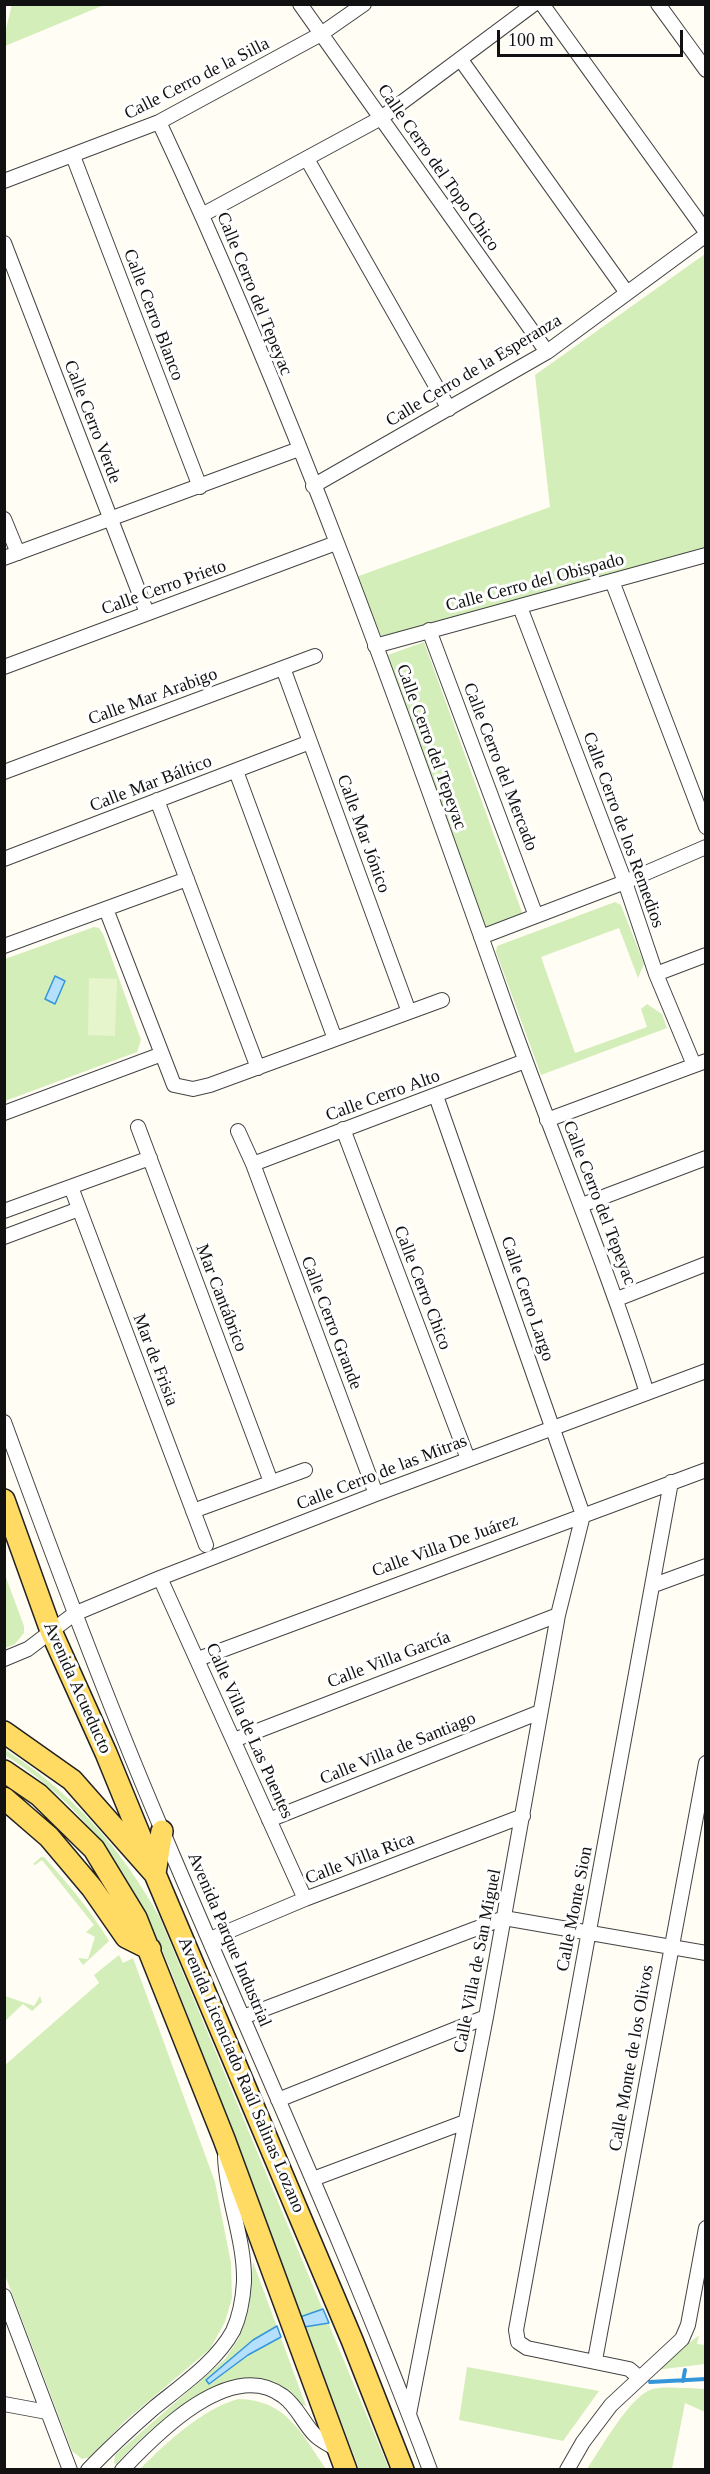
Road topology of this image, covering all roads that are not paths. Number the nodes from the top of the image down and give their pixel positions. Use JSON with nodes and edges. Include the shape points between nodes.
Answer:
{"nodes":[{"id":1,"x":300,"y":4,"type":"edge"},
{"id":2,"x":364,"y":4,"type":"edge"},
{"id":3,"x":534,"y":4,"type":"edge"},
{"id":4,"x":542,"y":4,"type":"edge"},
{"id":5,"x":658,"y":4,"type":"edge"},
{"id":6,"x":321,"y":34,"type":"junction"},
{"id":7,"x":461,"y":60,"type":"junction"},
{"id":8,"x":705,"y":70,"type":"edge"},
{"id":9,"x":381,"y":118,"type":"junction"},
{"id":10,"x":159,"y":122,"type":"junction"},
{"id":11,"x":73,"y":156,"type":"junction"},
{"id":12,"x":307,"y":159,"type":"junction"},
{"id":13,"x":4,"y":181,"type":"edge"},
{"id":14,"x":202,"y":215,"type":"junction"},
{"id":15,"x":705,"y":233,"type":"edge"},
{"id":16,"x":4,"y":243,"type":"edge"},
{"id":17,"x":627,"y":293,"type":"junction"},
{"id":18,"x":547,"y":352,"type":"junction"},
{"id":19,"x":449,"y":409,"type":"junction"},
{"id":20,"x":299,"y":449,"type":"junction"},
{"id":21,"x":313,"y":486,"type":"junction"},
{"id":22,"x":200,"y":487,"type":"junction"},
{"id":23,"x":110,"y":518,"type":"junction"},
{"id":24,"x":4,"y":519,"type":"edge"},
{"id":25,"x":336,"y":543,"type":"junction"},
{"id":26,"x":705,"y":555,"type":"edge"},
{"id":27,"x":11,"y":556,"type":"edge"},
{"id":28,"x":612,"y":581,"type":"junction"},
{"id":29,"x":520,"y":607,"type":"junction"},
{"id":30,"x":147,"y":613,"type":"junction"},
{"id":31,"x":429,"y":630,"type":"junction"},
{"id":32,"x":375,"y":646,"type":"junction"},
{"id":33,"x":315,"y":656,"type":"dead end"},
{"id":34,"x":4,"y":667,"type":"edge"},
{"id":35,"x":283,"y":668,"type":"junction"},
{"id":36,"x":310,"y":742,"type":"junction"},
{"id":37,"x":236,"y":771,"type":"junction"},
{"id":38,"x":4,"y":772,"type":"edge"},
{"id":39,"x":157,"y":800,"type":"junction"},
{"id":40,"x":705,"y":827,"type":"edge"},
{"id":41,"x":705,"y":847,"type":"edge"},
{"id":42,"x":4,"y":859,"type":"edge"},
{"id":43,"x":187,"y":879,"type":"junction"},
{"id":44,"x":625,"y":882,"type":"junction"},
{"id":45,"x":106,"y":909,"type":"junction"},
{"id":46,"x":536,"y":916,"type":"junction"},
{"id":47,"x":482,"y":937,"type":"junction"},
{"id":48,"x":4,"y":946,"type":"edge"},
{"id":49,"x":705,"y":955,"type":"edge"},
{"id":50,"x":656,"y":974,"type":"junction"},
{"id":51,"x":442,"y":1000,"type":"dead end"},
{"id":52,"x":409,"y":1012,"type":"junction"},
{"id":53,"x":335,"y":1040,"type":"junction"},
{"id":54,"x":162,"y":1054,"type":"junction"},
{"id":55,"x":525,"y":1061,"type":"junction"},
{"id":56,"x":700,"y":1063,"type":"edge"},
{"id":57,"x":258,"y":1068,"type":"junction"},
{"id":58,"x":436,"y":1096,"type":"junction"},
{"id":59,"x":4,"y":1113,"type":"edge"},
{"id":60,"x":547,"y":1120,"type":"junction"},
{"id":61,"x":138,"y":1126,"type":"dead end"},
{"id":62,"x":343,"y":1129,"type":"junction"},
{"id":63,"x":238,"y":1131,"type":"dead end"},
{"id":64,"x":150,"y":1158,"type":"junction"},
{"id":65,"x":705,"y":1158,"type":"edge"},
{"id":66,"x":253,"y":1164,"type":"junction"},
{"id":67,"x":71,"y":1187,"type":"junction"},
{"id":68,"x":582,"y":1205,"type":"junction"},
{"id":69,"x":79,"y":1209,"type":"junction"},
{"id":70,"x":4,"y":1211,"type":"edge"},
{"id":71,"x":4,"y":1237,"type":"edge"},
{"id":72,"x":705,"y":1264,"type":"edge"},
{"id":73,"x":617,"y":1299,"type":"junction"},
{"id":74,"x":705,"y":1371,"type":"edge"},
{"id":75,"x":647,"y":1393,"type":"junction"},
{"id":76,"x":4,"y":1422,"type":"edge"},
{"id":77,"x":553,"y":1428,"type":"junction"},
{"id":78,"x":468,"y":1459,"type":"junction"},
{"id":79,"x":305,"y":1470,"type":"dead end"},
{"id":80,"x":705,"y":1470,"type":"edge"},
{"id":81,"x":271,"y":1482,"type":"junction"},
{"id":82,"x":671,"y":1482,"type":"junction"},
{"id":83,"x":376,"y":1494,"type":"junction"},
{"id":84,"x":4,"y":1500,"type":"edge"},
{"id":85,"x":194,"y":1511,"type":"junction"},
{"id":86,"x":583,"y":1515,"type":"junction"},
{"id":87,"x":206,"y":1545,"type":"dead end"},
{"id":88,"x":705,"y":1566,"type":"edge"},
{"id":89,"x":160,"y":1578,"type":"junction"},
{"id":90,"x":654,"y":1585,"type":"junction"},
{"id":91,"x":74,"y":1614,"type":"junction"},
{"id":92,"x":558,"y":1616,"type":"junction"},
{"id":93,"x":51,"y":1631,"type":"junction"},
{"id":94,"x":4,"y":1659,"type":"edge"},
{"id":95,"x":198,"y":1659,"type":"junction"},
{"id":96,"x":540,"y":1712,"type":"junction"},
{"id":97,"x":4,"y":1732,"type":"edge"},
{"id":98,"x":234,"y":1740,"type":"junction"},
{"id":99,"x":705,"y":1763,"type":"edge"},
{"id":100,"x":4,"y":1771,"type":"edge"},
{"id":101,"x":4,"y":1798,"type":"edge"},
{"id":102,"x":523,"y":1816,"type":"junction"},
{"id":103,"x":269,"y":1820,"type":"junction"},
{"id":104,"x":162,"y":1831,"type":"junction"},
{"id":105,"x":155,"y":1874,"type":"junction"},
{"id":106,"x":305,"y":1899,"type":"junction"},
{"id":107,"x":504,"y":1918,"type":"junction"},
{"id":108,"x":589,"y":1932,"type":"junction"},
{"id":109,"x":210,"y":1939,"type":"junction"},
{"id":110,"x":671,"y":1947,"type":"junction"},
{"id":111,"x":150,"y":1949,"type":"junction"},
{"id":112,"x":705,"y":1953,"type":"edge"},
{"id":113,"x":243,"y":2017,"type":"junction"},
{"id":114,"x":486,"y":2017,"type":"junction"},
{"id":115,"x":278,"y":2100,"type":"junction"},
{"id":116,"x":465,"y":2122,"type":"junction"},
{"id":117,"x":224,"y":2139,"type":"junction"},
{"id":118,"x":313,"y":2179,"type":"junction"},
{"id":119,"x":705,"y":2229,"type":"edge"},
{"id":120,"x":4,"y":2296,"type":"edge"},
{"id":121,"x":10,"y":2326,"type":"edge"},
{"id":122,"x":594,"y":2361,"type":"junction"},
{"id":123,"x":640,"y":2378,"type":"junction"},
{"id":124,"x":4,"y":2404,"type":"edge"},
{"id":125,"x":47,"y":2412,"type":"junction"},
{"id":126,"x":409,"y":2414,"type":"junction"},
{"id":127,"x":343,"y":2460,"type":"edge"},
{"id":128,"x":70,"y":2469,"type":"edge"},
{"id":129,"x":88,"y":2469,"type":"edge"},
{"id":130,"x":122,"y":2469,"type":"edge"},
{"id":131,"x":403,"y":2469,"type":"edge"},
{"id":132,"x":430,"y":2469,"type":"edge"},
{"id":133,"x":567,"y":2469,"type":"edge"}],
"edges":[{"from":1,"to":6,"type":"street","name":"Calle Cerro del Topo Chico"},
{"from":2,"to":6,"type":"street","name":"Calle Cerro de la Silla"},
{"from":3,"to":7,"type":"street"},
{"from":4,"to":15,"type":"street"},
{"from":5,"to":8,"type":"street"},
{"from":6,"to":9,"type":"street","name":"Calle Cerro del Topo Chico"},
{"from":6,"to":10,"type":"street","name":"Calle Cerro de la Silla"},
{"from":7,"to":9,"type":"street"},
{"from":7,"to":17,"type":"street"},
{"from":9,"to":12,"type":"street"},
{"from":9,"to":18,"type":"street","name":"Calle Cerro del Topo Chico"},
{"from":10,"to":11,"type":"street","name":"Calle Cerro de la Silla"},
{"from":10,"to":14,"type":"street","name":"Calle Cerro del Tepeyac"},
{"from":11,"to":13,"type":"street","name":"Calle Cerro de la Silla"},
{"from":11,"to":22,"type":"street","name":"Calle Cerro Blanco"},
{"from":12,"to":14,"type":"street"},
{"from":12,"to":19,"type":"street"},
{"from":14,"to":20,"type":"street","name":"Calle Cerro del Tepeyac"},
{"from":15,"to":17,"type":"street","name":"Calle Cerro de la Esperanza"},
{"from":16,"to":23,"type":"street","name":"Calle Cerro Verde"},
{"from":17,"to":18,"type":"street","name":"Calle Cerro de la Esperanza"},
{"from":18,"to":19,"type":"street","name":"Calle Cerro de la Esperanza"},
{"from":19,"to":21,"type":"street","name":"Calle Cerro de la Esperanza"},
{"from":20,"to":21,"type":"street","name":"Calle Cerro del Tepeyac"},
{"from":20,"to":22,"type":"street"},
{"from":21,"to":25,"type":"street","name":"Calle Cerro del Tepeyac"},
{"from":22,"to":23,"type":"street"},
{"from":23,"to":27,"type":"street"},
{"from":23,"to":30,"type":"street","name":"Calle Cerro Verde"},
{"from":24,"to":27,"type":"street"},
{"from":25,"to":30,"type":"street","name":"Calle Cerro Prieto"},
{"from":25,"to":32,"type":"street","name":"Calle Cerro del Tepeyac"},
{"from":26,"to":28,"type":"street","name":"Calle Cerro del Obispado"},
{"from":28,"to":29,"type":"street","name":"Calle Cerro del Obispado"},
{"from":28,"to":40,"type":"street"},
{"from":29,"to":31,"type":"street","name":"Calle Cerro del Obispado"},
{"from":29,"to":44,"type":"street","name":"Calle Cerro de los Remedios"},
{"from":30,"to":34,"type":"street","name":"Calle Cerro Prieto"},
{"from":31,"to":32,"type":"street","name":"Calle Cerro del Obispado"},
{"from":31,"to":46,"type":"street","name":"Calle Cerro del Mercado"},
{"from":32,"to":47,"type":"street","name":"Calle Cerro del Tepeyac"},
{"from":33,"to":35,"type":"street","name":"Calle Mar Arabigo"},
{"from":35,"to":36,"type":"street","name":"Calle Mar Jónico"},
{"from":35,"to":38,"type":"street","name":"Calle Mar Arabigo"},
{"from":36,"to":37,"type":"street","name":"Calle Mar Báltico"},
{"from":36,"to":52,"type":"street","name":"Calle Mar Jónico"},
{"from":37,"to":39,"type":"street","name":"Calle Mar Báltico"},
{"from":37,"to":53,"type":"street"},
{"from":39,"to":42,"type":"street","name":"Calle Mar Báltico"},
{"from":39,"to":43,"type":"street"},
{"from":41,"to":44,"type":"street"},
{"from":43,"to":45,"type":"street"},
{"from":43,"to":57,"type":"street"},
{"from":44,"to":46,"type":"street"},
{"from":44,"to":50,"type":"street","name":"Calle Cerro de los Remedios"},
{"from":45,"to":48,"type":"street"},
{"from":45,"to":54,"type":"street"},
{"from":46,"to":47,"type":"street"},
{"from":47,"to":55,"type":"street","name":"Calle Cerro del Tepeyac"},
{"from":49,"to":50,"type":"street"},
{"from":50,"to":56,"type":"street","name":"Calle Cerro de los Remedios"},
{"from":51,"to":52,"type":"street"},
{"from":52,"to":53,"type":"street"},
{"from":53,"to":57,"type":"street"},
{"from":54,"to":57,"type":"street","via":[[174,1085],[201,1087]]},
{"from":54,"to":59,"type":"street"},
{"from":55,"to":58,"type":"street","name":"Calle Cerro Alto"},
{"from":55,"to":60,"type":"street","name":"Calle Cerro del Tepeyac"},
{"from":56,"to":60,"type":"street"},
{"from":58,"to":62,"type":"street","name":"Calle Cerro Alto"},
{"from":58,"to":77,"type":"street","name":"Calle Cerro Largo"},
{"from":60,"to":68,"type":"street","name":"Calle Cerro del Tepeyac"},
{"from":61,"to":64,"type":"street","name":"Mar Cantábrico"},
{"from":62,"to":66,"type":"street","name":"Calle Cerro Alto"},
{"from":62,"to":78,"type":"street","name":"Calle Cerro Chico"},
{"from":63,"to":66,"type":"street","name":"Calle Cerro Grande"},
{"from":64,"to":67,"type":"street"},
{"from":64,"to":81,"type":"street","name":"Mar Cantábrico"},
{"from":65,"to":68,"type":"street"},
{"from":66,"to":83,"type":"street","name":"Calle Cerro Grande"},
{"from":67,"to":69,"type":"street","name":"Mar de Frisia"},
{"from":67,"to":70,"type":"street"},
{"from":68,"to":73,"type":"street","name":"Calle Cerro del Tepeyac"},
{"from":69,"to":71,"type":"street"},
{"from":69,"to":85,"type":"street","name":"Mar de Frisia"},
{"from":72,"to":73,"type":"street"},
{"from":73,"to":75,"type":"street","name":"Calle Cerro del Tepeyac"},
{"from":74,"to":75,"type":"street","name":"Calle Cerro de las Mitras"},
{"from":75,"to":77,"type":"street","name":"Calle Cerro de las Mitras"},
{"from":76,"to":91,"type":"street","name":"Avenida Parque Industrial"},
{"from":77,"to":78,"type":"street","name":"Calle Cerro de las Mitras"},
{"from":77,"to":86,"type":"street","name":"Calle Cerro Largo"},
{"from":78,"to":83,"type":"street","name":"Calle Cerro de las Mitras"},
{"from":79,"to":81,"type":"street"},
{"from":80,"to":82,"type":"street","name":"Calle Villa De Juárez"},
{"from":81,"to":85,"type":"street"},
{"from":82,"to":86,"type":"street","name":"Calle Villa De Juárez"},
{"from":82,"to":90,"type":"street","name":"Calle Monte Sion"},
{"from":83,"to":89,"type":"street","name":"Calle Cerro de las Mitras"},
{"from":84,"to":93,"type":"main road","name":"Avenida Acueducto"},
{"from":85,"to":87,"type":"street","name":"Mar de Frisia"},
{"from":86,"to":92,"type":"street","name":"Calle Villa de San Miguel"},
{"from":86,"to":95,"type":"street","name":"Calle Villa De Juárez"},
{"from":88,"to":90,"type":"street"},
{"from":89,"to":91,"type":"street","name":"Calle Cerro de las Mitras"},
{"from":89,"to":95,"type":"street","name":"Calle Villa de Las Puentes"},
{"from":90,"to":108,"type":"street","name":"Calle Monte Sion"},
{"from":91,"to":93,"type":"street","name":"Calle Cerro de las Mitras"},
{"from":91,"to":104,"type":"street","name":"Avenida Parque Industrial"},
{"from":92,"to":96,"type":"street","name":"Calle Villa de San Miguel"},
{"from":92,"to":98,"type":"street","name":"Calle Villa García"},
{"from":93,"to":94,"type":"street","name":"Calle Cerro de las Mitras","via":[[28,1649]]},
{"from":93,"to":105,"type":"main road","name":"Avenida Acueducto"},
{"from":95,"to":98,"type":"street","name":"Calle Villa de Las Puentes"},
{"from":96,"to":102,"type":"street","name":"Calle Villa de San Miguel"},
{"from":96,"to":103,"type":"street","name":"Calle Villa de Santiago"},
{"from":97,"to":105,"type":"main road","name":"Avenida Licenciado Raúl Salinas Lozano","via":[[72,1780]]},
{"from":98,"to":103,"type":"street","name":"Calle Villa de Las Puentes"},
{"from":99,"to":110,"type":"street","name":"Calle Monte de los Olivos"},
{"from":100,"to":111,"type":"main road","name":"Avenida Licenciado Raúl Salinas Lozano","via":[[39,1795],[94,1849],[126,1899]]},
{"from":101,"to":111,"type":"main road","via":[[49,1837],[126,1936]]},
{"from":102,"to":106,"type":"street","name":"Calle Villa Rica"},
{"from":102,"to":107,"type":"street","name":"Calle Villa de San Miguel"},
{"from":103,"to":106,"type":"street","name":"Calle Villa de Las Puentes"},
{"from":104,"to":105,"type":"main road"},
{"from":104,"to":109,"type":"street","name":"Avenida Parque Industrial"},
{"from":105,"to":131,"type":"main road","name":"Avenida Licenciado Raúl Salinas Lozano"},
{"from":106,"to":109,"type":"street","name":"Calle Villa Rica"},
{"from":107,"to":108,"type":"street"},
{"from":107,"to":113,"type":"street"},
{"from":107,"to":114,"type":"street","name":"Calle Villa de San Miguel"},
{"from":108,"to":110,"type":"street"},
{"from":108,"to":122,"type":"street","name":"Calle Monte Sion","via":[[516,2330],[518,2342],[527,2348]]},
{"from":109,"to":113,"type":"street","name":"Avenida Parque Industrial"},
{"from":110,"to":112,"type":"street"},
{"from":110,"to":122,"type":"street","name":"Calle Monte de los Olivos"},
{"from":111,"to":117,"type":"main road","name":"Avenida Licenciado Raúl Salinas Lozano"},
{"from":113,"to":115,"type":"street","name":"Avenida Parque Industrial"},
{"from":114,"to":115,"type":"street"},
{"from":114,"to":116,"type":"street","name":"Calle Villa de San Miguel"},
{"from":115,"to":118,"type":"street","name":"Avenida Parque Industrial"},
{"from":116,"to":118,"type":"street"},
{"from":116,"to":126,"type":"street","name":"Calle Villa de San Miguel"},
{"from":117,"to":127,"type":"main road","name":"Avenida Licenciado Raúl Salinas Lozano"},
{"from":117,"to":129,"type":"street","via":[[225,2176],[244,2281],[233,2330],[219,2351]]},
{"from":118,"to":126,"type":"street","name":"Avenida Parque Industrial"},
{"from":119,"to":123,"type":"street","via":[[687,2330],[678,2344]]},
{"from":120,"to":121,"type":"street"},
{"from":121,"to":125,"type":"street"},
{"from":122,"to":123,"type":"street","via":[[629,2368]]},
{"from":123,"to":133,"type":"street","via":[[612,2405]]},
{"from":124,"to":125,"type":"street"},
{"from":125,"to":128,"type":"street"},
{"from":126,"to":132,"type":"street","name":"Avenida Parque Industrial"},
{"from":127,"to":130,"type":"street","via":[[315,2435],[281,2394],[255,2385],[238,2385],[213,2393]]}]}
